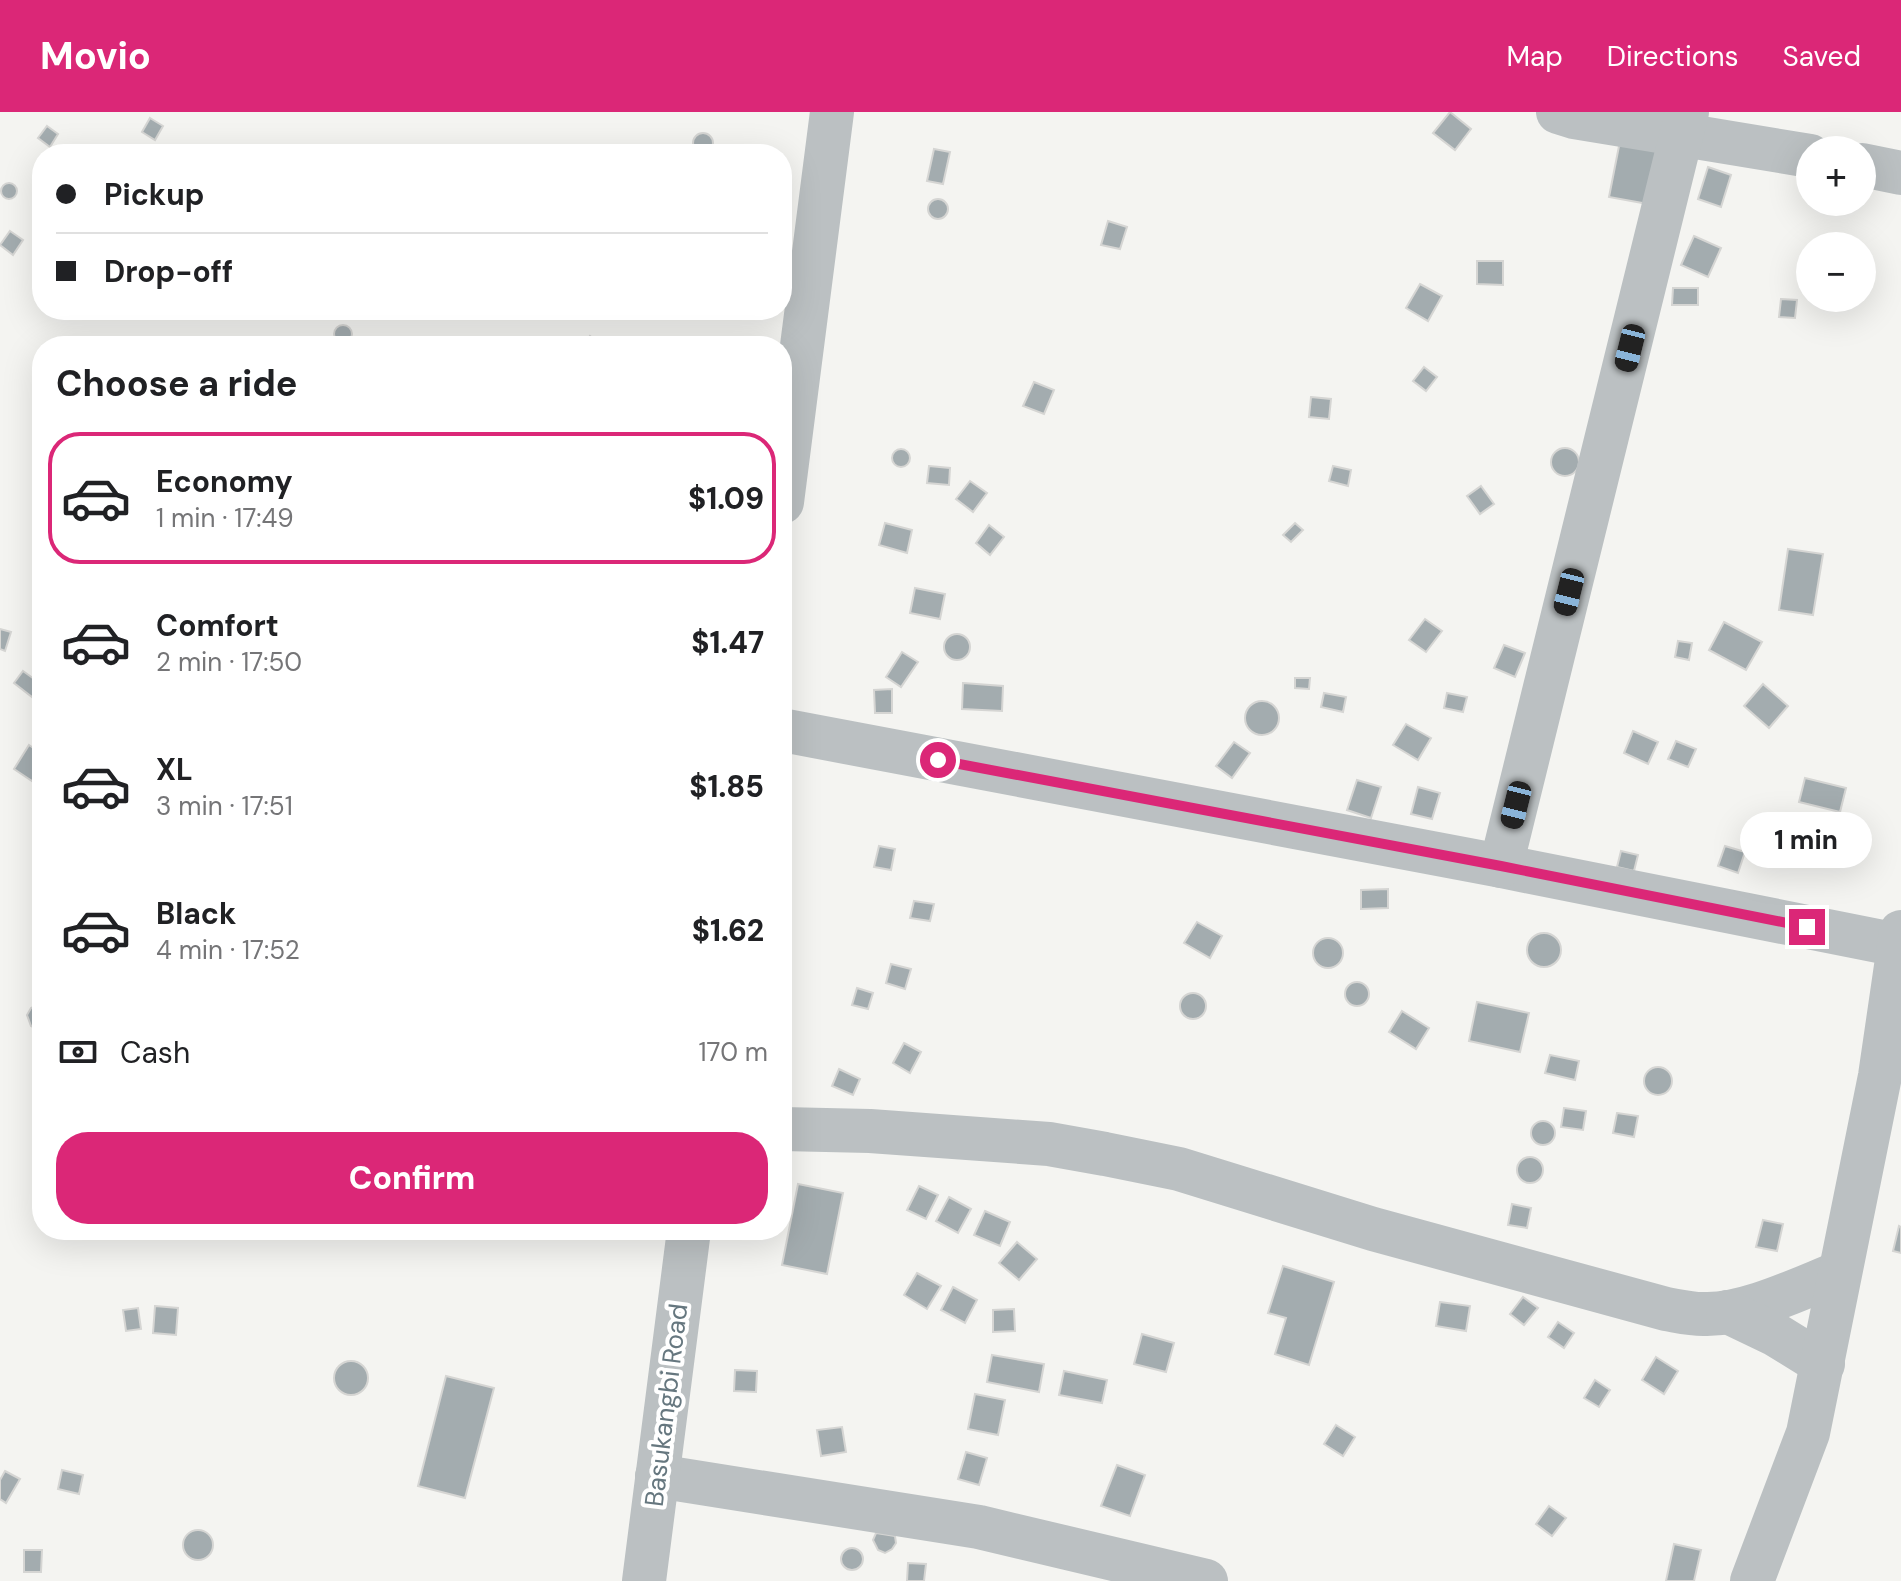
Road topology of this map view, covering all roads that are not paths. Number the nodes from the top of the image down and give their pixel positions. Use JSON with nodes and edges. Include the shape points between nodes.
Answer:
{"nodes":[{"id":1,"x":832,"y":112,"type":"edge"},
{"id":2,"x":1558,"y":112,"type":"edge"},
{"id":3,"x":1685,"y":123,"type":"edge"},
{"id":4,"x":1796,"y":152,"type":"edge"},
{"id":5,"x":1876,"y":168,"type":"edge"},
{"id":6,"x":1901,"y":173,"type":"edge"},
{"id":7,"x":792,"y":424,"type":"edge"},
{"id":8,"x":792,"y":732,"type":"edge"},
{"id":9,"x":1501,"y":866,"type":"junction"},
{"id":10,"x":1900,"y":938,"type":"edge"},
{"id":11,"x":792,"y":1129,"type":"edge"},
{"id":12,"x":688,"y":1240,"type":"edge"},
{"id":13,"x":1839,"y":1273,"type":"junction"},
{"id":14,"x":1728,"y":1312,"type":"junction"},
{"id":15,"x":1823,"y":1364,"type":"junction"},
{"id":16,"x":657,"y":1476,"type":"junction"},
{"id":17,"x":644,"y":1581,"type":"edge"},
{"id":18,"x":1206,"y":1581,"type":"edge"},
{"id":19,"x":1752,"y":1581,"type":"edge"}],
"edges":[{"from":1,"to":7,"type":"street"},
{"from":2,"to":3,"type":"street"},
{"from":3,"to":4,"type":"street"},
{"from":3,"to":9,"type":"street"},
{"from":5,"to":6,"type":"street"},
{"from":8,"to":9,"type":"street"},
{"from":9,"to":10,"type":"street"},
{"from":10,"to":13,"type":"street","via":[[1880,1076]]},
{"from":11,"to":14,"type":"street","via":[[1049,1144],[1105,1154],[1179,1169],[1373,1229],[1666,1309]]},
{"from":12,"to":16,"type":"street","name":"Basukangbi Road"},
{"from":13,"to":14,"type":"street"},
{"from":13,"to":15,"type":"street"},
{"from":14,"to":15,"type":"street"},
{"from":15,"to":19,"type":"street","via":[[1808,1433]]},
{"from":16,"to":17,"type":"street","name":"Basukangbi Road"},
{"from":16,"to":18,"type":"street","via":[[979,1527]]}]}
